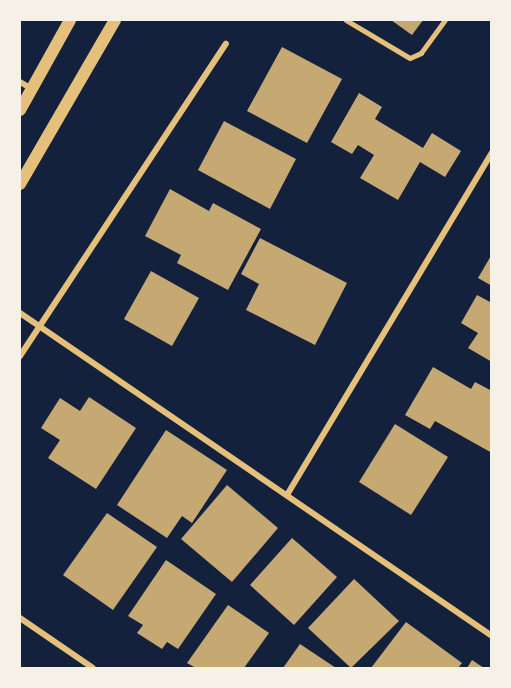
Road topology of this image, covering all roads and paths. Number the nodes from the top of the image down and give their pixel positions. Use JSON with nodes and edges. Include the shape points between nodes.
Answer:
{"nodes":[{"id":1,"x":70,"y":20,"type":"edge"},
{"id":2,"x":115,"y":20,"type":"edge"},
{"id":3,"x":346,"y":20,"type":"edge"},
{"id":4,"x":445,"y":20,"type":"edge"},
{"id":5,"x":226,"y":44,"type":"dead end"},
{"id":6,"x":20,"y":81,"type":"edge"},
{"id":7,"x":32,"y":89,"type":"junction"},
{"id":8,"x":20,"y":110,"type":"edge"},
{"id":9,"x":492,"y":152,"type":"edge"},
{"id":10,"x":20,"y":184,"type":"edge"},
{"id":11,"x":20,"y":313,"type":"edge"},
{"id":12,"x":39,"y":326,"type":"junction"},
{"id":13,"x":20,"y":356,"type":"edge"},
{"id":14,"x":287,"y":495,"type":"junction"},
{"id":15,"x":20,"y":618,"type":"edge"},
{"id":16,"x":492,"y":636,"type":"edge"},
{"id":17,"x":93,"y":669,"type":"edge"}],
"edges":[{"from":1,"to":7,"type":"main road"},
{"from":2,"to":10,"type":"main road"},
{"from":3,"to":4,"type":"lane","via":[[410,58],[421,52]]},
{"from":5,"to":12,"type":"street"},
{"from":6,"to":7,"type":"street"},
{"from":7,"to":8,"type":"main road"},
{"from":9,"to":14,"type":"street"},
{"from":11,"to":12,"type":"street"},
{"from":12,"to":13,"type":"street"},
{"from":12,"to":14,"type":"street"},
{"from":14,"to":16,"type":"street"},
{"from":15,"to":17,"type":"street"}]}
